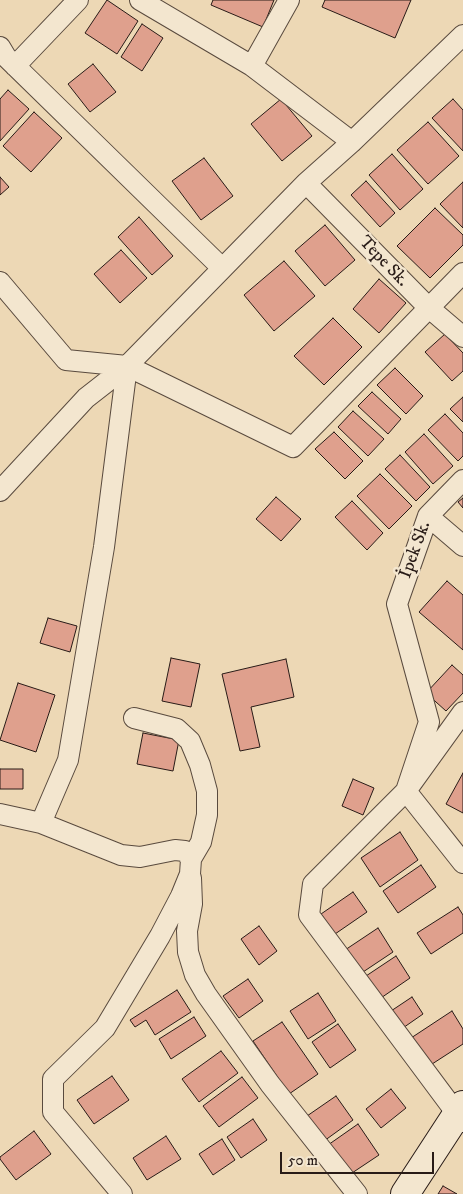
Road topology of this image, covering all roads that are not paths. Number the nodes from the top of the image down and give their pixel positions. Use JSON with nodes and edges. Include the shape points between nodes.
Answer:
{"nodes":[{"id":1,"x":78,"y":0,"type":"edge"},
{"id":2,"x":140,"y":0,"type":"edge"},
{"id":3,"x":289,"y":0,"type":"edge"},
{"id":4,"x":463,"y":35,"type":"edge"},
{"id":5,"x":5,"y":58,"type":"edge"},
{"id":6,"x":252,"y":66,"type":"junction"},
{"id":7,"x":352,"y":142,"type":"junction"},
{"id":8,"x":306,"y":184,"type":"junction"},
{"id":9,"x":222,"y":268,"type":"junction"},
{"id":10,"x":463,"y":273,"type":"edge"},
{"id":11,"x":0,"y":282,"type":"edge"},
{"id":12,"x":428,"y":308,"type":"junction"},
{"id":13,"x":463,"y":337,"type":"edge"},
{"id":14,"x":127,"y":366,"type":"junction"},
{"id":15,"x":463,"y":480,"type":"edge"},
{"id":16,"x":0,"y":491,"type":"edge"},
{"id":17,"x":428,"y":516,"type":"junction"},
{"id":18,"x":463,"y":546,"type":"edge"},
{"id":19,"x":463,"y":712,"type":"edge"},
{"id":20,"x":134,"y":718,"type":"dead end"},
{"id":21,"x":406,"y":791,"type":"junction"},
{"id":22,"x":0,"y":814,"type":"edge"},
{"id":23,"x":41,"y":823,"type":"junction"},
{"id":24,"x":463,"y":863,"type":"edge"},
{"id":25,"x":191,"y":867,"type":"junction"},
{"id":26,"x":461,"y":1114,"type":"edge"},
{"id":27,"x":122,"y":1194,"type":"edge"},
{"id":28,"x":357,"y":1194,"type":"edge"},
{"id":29,"x":405,"y":1194,"type":"edge"}],
"edges":[{"from":1,"to":5,"type":"street"},
{"from":2,"to":6,"type":"street"},
{"from":3,"to":6,"type":"street"},
{"from":4,"to":7,"type":"street"},
{"from":5,"to":9,"type":"street"},
{"from":6,"to":7,"type":"street"},
{"from":7,"to":8,"type":"street"},
{"from":8,"to":9,"type":"street"},
{"from":8,"to":12,"type":"street","name":"Tepe Sk."},
{"from":9,"to":14,"type":"street"},
{"from":10,"to":12,"type":"street"},
{"from":11,"to":14,"type":"street","via":[[66,360]]},
{"from":12,"to":13,"type":"street","name":"Tepe Sk."},
{"from":12,"to":14,"type":"street","via":[[293,447]]},
{"from":14,"to":16,"type":"street","via":[[86,398]]},
{"from":14,"to":23,"type":"street","via":[[104,547],[68,760]]},
{"from":15,"to":17,"type":"street","name":"İpek Sk."},
{"from":17,"to":18,"type":"street"},
{"from":17,"to":21,"type":"street","name":"İpek Sk.","via":[[397,604],[429,722]]},
{"from":19,"to":21,"type":"street"},
{"from":20,"to":25,"type":"street","via":[[177,728],[190,741],[200,765],[207,791],[207,815]]},
{"from":21,"to":24,"type":"street"},
{"from":21,"to":26,"type":"street","via":[[313,884],[310,915]]},
{"from":22,"to":23,"type":"street"},
{"from":23,"to":25,"type":"street","via":[[121,856],[185,851]]},
{"from":25,"to":27,"type":"street","via":[[181,896],[160,936],[105,1028],[53,1079],[53,1112]]},
{"from":25,"to":28,"type":"street","via":[[192,904],[187,931],[188,952],[196,975],[270,1084]]},
{"from":26,"to":29,"type":"street"}]}
